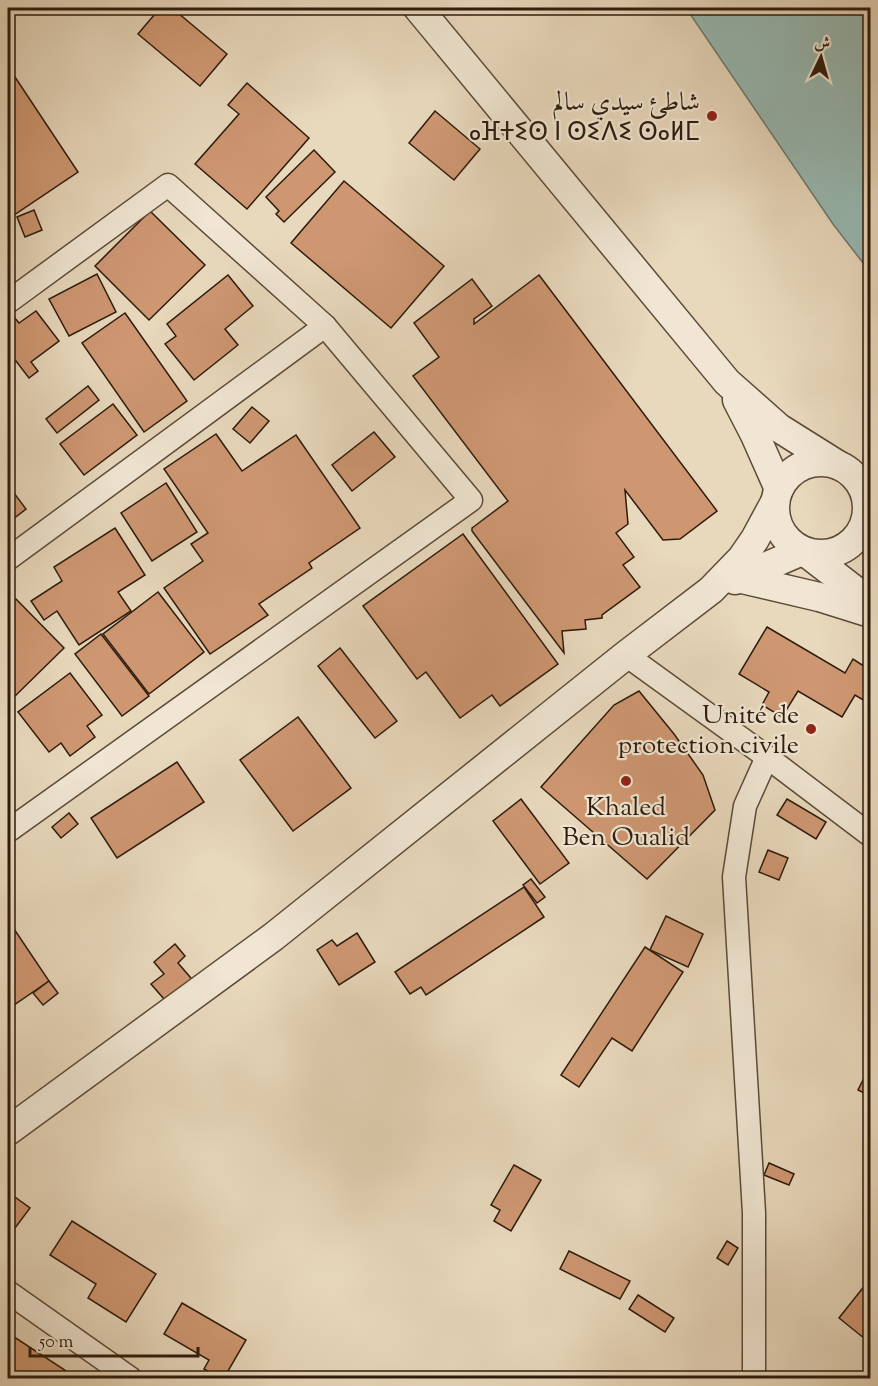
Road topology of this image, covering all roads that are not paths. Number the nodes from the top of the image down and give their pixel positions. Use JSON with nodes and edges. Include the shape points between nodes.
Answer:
{"nodes":[{"id":1,"x":418,"y":8,"type":"edge"},
{"id":2,"x":8,"y":302,"type":"edge"},
{"id":3,"x":325,"y":326,"type":"junction"},
{"id":4,"x":727,"y":382,"type":"junction"},
{"id":5,"x":838,"y":465,"type":"junction"},
{"id":6,"x":777,"y":496,"type":"junction"},
{"id":7,"x":869,"y":515,"type":"edge"},
{"id":8,"x":803,"y":551,"type":"junction"},
{"id":9,"x":8,"y":559,"type":"edge"},
{"id":10,"x":738,"y":579,"type":"junction"},
{"id":11,"x":711,"y":590,"type":"junction"},
{"id":12,"x":870,"y":602,"type":"edge"},
{"id":13,"x":870,"y":613,"type":"edge"},
{"id":14,"x":626,"y":655,"type":"junction"},
{"id":15,"x":767,"y":757,"type":"junction"},
{"id":16,"x":8,"y":831,"type":"edge"},
{"id":17,"x":870,"y":835,"type":"edge"},
{"id":18,"x":8,"y":1131,"type":"edge"},
{"id":19,"x":8,"y":1292,"type":"edge"},
{"id":20,"x":130,"y":1378,"type":"edge"},
{"id":21,"x":754,"y":1378,"type":"edge"}],
"edges":[{"from":1,"to":4,"type":"street"},
{"from":2,"to":3,"type":"street","via":[[168,185]]},
{"from":3,"to":9,"type":"street"},
{"from":3,"to":16,"type":"street","via":[[471,500]]},
{"from":4,"to":5,"type":"street","via":[[779,428]]},
{"from":4,"to":6,"type":"street","via":[[755,435]]},
{"from":5,"to":6,"type":"street","via":[[824,462],[804,466],[786,477]]},
{"from":5,"to":7,"type":"street","via":[[860,483]]},
{"from":6,"to":8,"type":"street","via":[[780,531]]},
{"from":6,"to":11,"type":"street","via":[[742,558]]},
{"from":7,"to":8,"type":"street","via":[[846,547],[818,555]]},
{"from":8,"to":10,"type":"street"},
{"from":8,"to":12,"type":"street"},
{"from":10,"to":11,"type":"street"},
{"from":10,"to":13,"type":"street"},
{"from":11,"to":14,"type":"street"},
{"from":14,"to":15,"type":"street"},
{"from":14,"to":18,"type":"street","via":[[273,936]]},
{"from":15,"to":17,"type":"street"},
{"from":15,"to":21,"type":"street","via":[[745,806],[734,876],[754,1213]]},
{"from":19,"to":20,"type":"street"}]}
